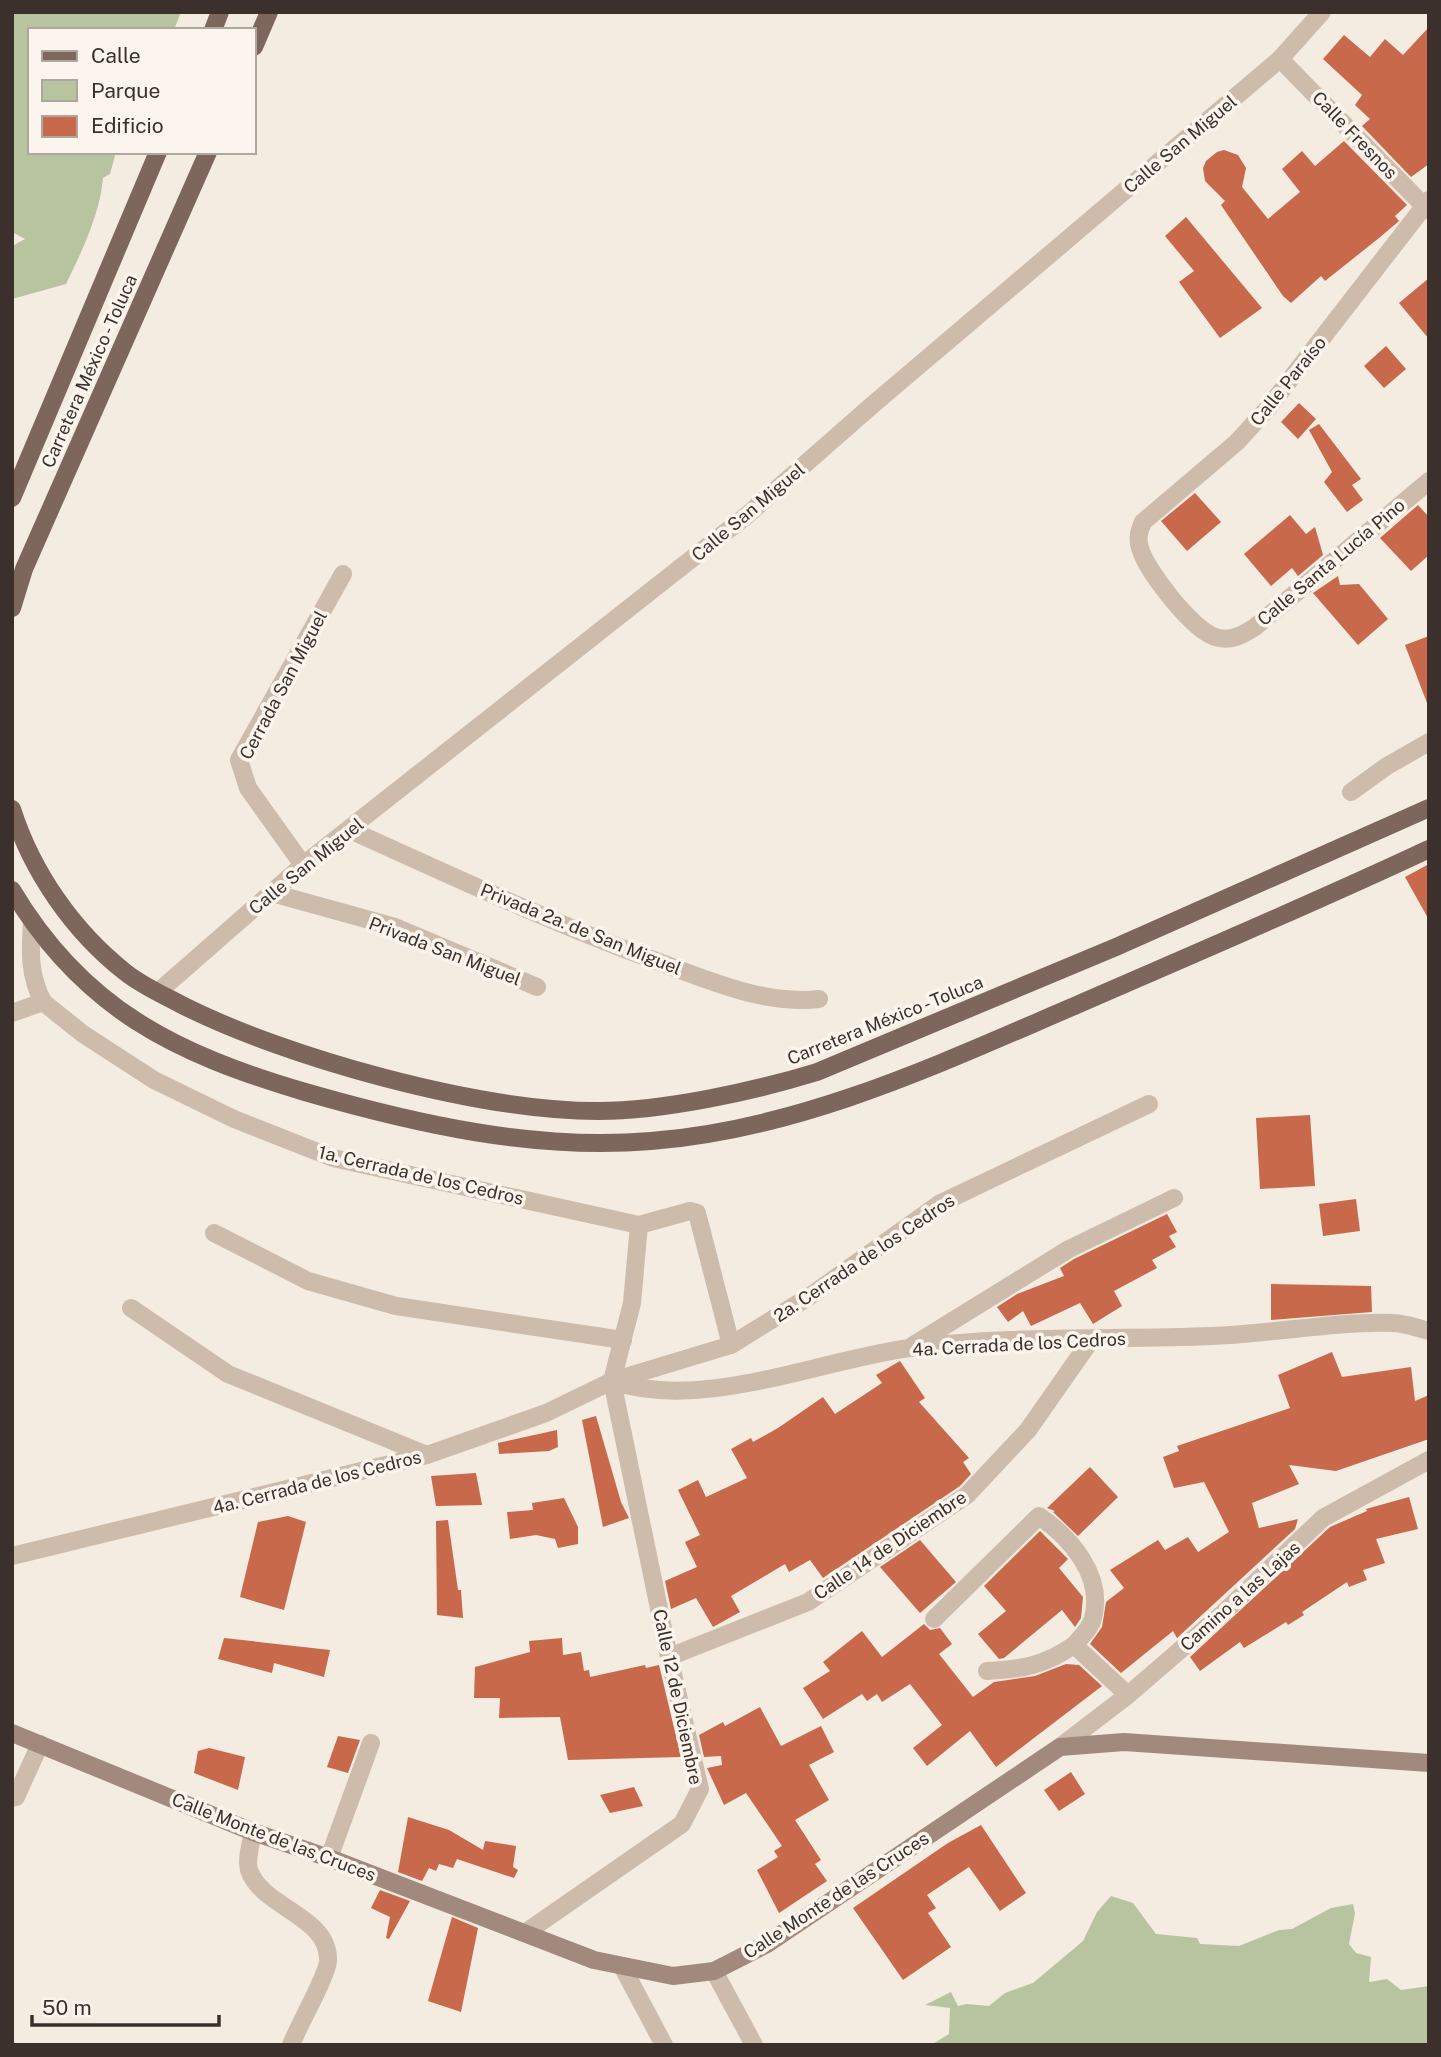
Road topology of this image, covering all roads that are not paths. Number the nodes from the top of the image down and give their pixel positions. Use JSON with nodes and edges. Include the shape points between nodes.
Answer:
{"nodes":[{"id":1,"x":269,"y":12,"type":"edge"},
{"id":2,"x":1322,"y":12,"type":"edge"},
{"id":3,"x":256,"y":42,"type":"edge"},
{"id":4,"x":1280,"y":59,"type":"junction"},
{"id":5,"x":157,"y":154,"type":"edge"},
{"id":6,"x":207,"y":154,"type":"edge"},
{"id":7,"x":1427,"y":206,"type":"edge"},
{"id":8,"x":1429,"y":481,"type":"edge"},
{"id":9,"x":12,"y":498,"type":"edge"},
{"id":10,"x":343,"y":574,"type":"dead end"},
{"id":11,"x":12,"y":608,"type":"edge"},
{"id":12,"x":1231,"y":639,"type":"joint"},
{"id":13,"x":1429,"y":742,"type":"edge"},
{"id":14,"x":1351,"y":792,"type":"dead end"},
{"id":15,"x":1429,"y":808,"type":"edge"},
{"id":16,"x":12,"y":809,"type":"edge"},
{"id":17,"x":350,"y":830,"type":"junction"},
{"id":18,"x":1429,"y":849,"type":"edge"},
{"id":19,"x":303,"y":865,"type":"junction"},
{"id":20,"x":12,"y":890,"type":"edge"},
{"id":21,"x":272,"y":893,"type":"junction"},
{"id":22,"x":32,"y":923,"type":"junction"},
{"id":23,"x":537,"y":987,"type":"dead end"},
{"id":24,"x":158,"y":992,"type":"junction"},
{"id":25,"x":819,"y":999,"type":"dead end"},
{"id":26,"x":43,"y":1002,"type":"junction"},
{"id":27,"x":12,"y":1013,"type":"edge"},
{"id":28,"x":1149,"y":1104,"type":"dead end"},
{"id":29,"x":1174,"y":1198,"type":"dead end"},
{"id":30,"x":639,"y":1225,"type":"junction"},
{"id":31,"x":214,"y":1233,"type":"dead end"},
{"id":32,"x":131,"y":1308,"type":"dead end"},
{"id":33,"x":1429,"y":1331,"type":"edge"},
{"id":34,"x":623,"y":1340,"type":"junction"},
{"id":35,"x":1091,"y":1340,"type":"junction"},
{"id":36,"x":731,"y":1345,"type":"junction"},
{"id":37,"x":909,"y":1348,"type":"junction"},
{"id":38,"x":612,"y":1381,"type":"junction"},
{"id":39,"x":427,"y":1454,"type":"junction"},
{"id":40,"x":1429,"y":1460,"type":"edge"},
{"id":41,"x":12,"y":1556,"type":"edge"},
{"id":42,"x":934,"y":1619,"type":"dead end"},
{"id":43,"x":1074,"y":1645,"type":"junction"},
{"id":44,"x":669,"y":1657,"type":"junction"},
{"id":45,"x":987,"y":1671,"type":"dead end"},
{"id":46,"x":1128,"y":1695,"type":"junction"},
{"id":47,"x":12,"y":1733,"type":"edge"},
{"id":48,"x":371,"y":1743,"type":"dead end"},
{"id":49,"x":40,"y":1744,"type":"junction"},
{"id":50,"x":1060,"y":1746,"type":"junction"},
{"id":51,"x":1429,"y":1763,"type":"edge"},
{"id":52,"x":12,"y":1798,"type":"edge"},
{"id":53,"x":253,"y":1832,"type":"junction"},
{"id":54,"x":329,"y":1858,"type":"junction"},
{"id":55,"x":525,"y":1933,"type":"junction"},
{"id":56,"x":623,"y":1968,"type":"junction"},
{"id":57,"x":713,"y":1971,"type":"junction"},
{"id":58,"x":291,"y":2045,"type":"edge"},
{"id":59,"x":664,"y":2045,"type":"edge"},
{"id":60,"x":754,"y":2045,"type":"edge"}],
"edges":[{"from":1,"to":3,"type":"main road"},
{"from":2,"to":4,"type":"street","name":"Calle San Miguel"},
{"from":4,"to":7,"type":"street","name":"Calle Fresnos"},
{"from":4,"to":17,"type":"street","name":"Calle San Miguel","via":[[746,516]]},
{"from":5,"to":9,"type":"main road","name":"Carretera México - Toluca"},
{"from":6,"to":11,"type":"main road","name":"Carretera México - Toluca","via":[[24,569]]},
{"from":7,"to":12,"type":"street","name":"Calle Paraíso","via":[[1260,416],[1218,460],[1143,522],[1138,533],[1147,565],[1202,630]]},
{"from":8,"to":12,"type":"street","name":"Calle Santa Lucía Pino","via":[[1255,626]]},
{"from":10,"to":19,"type":"street","name":"Cerrada San Miguel","via":[[239,760],[248,788]]},
{"from":13,"to":14,"type":"street"},
{"from":15,"to":24,"type":"main road","name":"Carretera México - Toluca","via":[[869,1052],[772,1086],[652,1107],[598,1111],[470,1096],[306,1053],[240,1030]]},
{"from":16,"to":24,"type":"main road","name":"Carretera México - Toluca","via":[[39,872],[74,922],[126,973]]},
{"from":17,"to":19,"type":"street","name":"Calle San Miguel"},
{"from":17,"to":25,"type":"street","name":"Privada 2a. de San Miguel","via":[[596,939],[710,981],[779,998]]},
{"from":18,"to":22,"type":"main road","via":[[965,1053],[837,1103],[754,1126],[648,1142],[532,1138],[455,1128],[372,1111],[253,1076],[192,1051],[112,1007],[64,963]]},
{"from":19,"to":21,"type":"street","name":"Calle San Miguel"},
{"from":20,"to":22,"type":"main road"},
{"from":21,"to":23,"type":"street","name":"Privada San Miguel","via":[[395,927]]},
{"from":21,"to":24,"type":"street","name":"Calle San Miguel"},
{"from":22,"to":26,"type":"street","via":[[29,962]]},
{"from":26,"to":27,"type":"street"},
{"from":26,"to":30,"type":"street","name":"1a. Cerrada de los Cedros","via":[[154,1080],[234,1119],[333,1158]]},
{"from":28,"to":36,"type":"street","name":"2a. Cerrada de los Cedros","via":[[939,1204],[810,1296]]},
{"from":29,"to":37,"type":"street","via":[[1069,1249]]},
{"from":30,"to":34,"type":"street","via":[[632,1303]]},
{"from":30,"to":36,"type":"street","name":"1a. Cerrada de los Cedros","via":[[679,1213],[697,1213]]},
{"from":31,"to":34,"type":"street","via":[[308,1281],[396,1306]]},
{"from":32,"to":39,"type":"street","via":[[228,1374]]},
{"from":33,"to":35,"type":"street","name":"4a. Cerrada de los Cedros","via":[[1394,1323]]},
{"from":34,"to":38,"type":"street"},
{"from":35,"to":37,"type":"street","name":"4a. Cerrada de los Cedros"},
{"from":35,"to":44,"type":"street","name":"Calle 14 de Diciembre","via":[[1028,1430],[967,1495],[808,1602]]},
{"from":36,"to":38,"type":"street","name":"2a. Cerrada de los Cedros"},
{"from":37,"to":38,"type":"street","name":"4a. Cerrada de los Cedros","via":[[738,1385],[685,1391]]},
{"from":38,"to":39,"type":"street","name":"4a. Cerrada de los Cedros","via":[[546,1413]]},
{"from":38,"to":44,"type":"street","name":"Calle 12 de Diciembre"},
{"from":39,"to":41,"type":"street","name":"4a. Cerrada de los Cedros"},
{"from":40,"to":46,"type":"street","name":"Camino a las Lajas","via":[[1323,1518],[1255,1585]]},
{"from":42,"to":43,"type":"street","via":[[1039,1516],[1057,1529],[1086,1563],[1095,1590],[1093,1620]]},
{"from":43,"to":45,"type":"street","via":[[1051,1661]]},
{"from":43,"to":46,"type":"street"},
{"from":44,"to":55,"type":"street","name":"Calle 12 de Diciembre","via":[[700,1789],[693,1805],[682,1824]]},
{"from":46,"to":50,"type":"street","name":"Camino a las Lajas"},
{"from":47,"to":49,"type":"street","name":"Calle Monte de las Cruces"},
{"from":48,"to":54,"type":"street"},
{"from":49,"to":52,"type":"street"},
{"from":49,"to":53,"type":"street","name":"Calle Monte de las Cruces"},
{"from":50,"to":51,"type":"street","via":[[1124,1742]]},
{"from":50,"to":57,"type":"street","name":"Calle Monte de las Cruces","via":[[767,1944]]},
{"from":53,"to":54,"type":"street","name":"Calle Monte de las Cruces"},
{"from":53,"to":58,"type":"street","via":[[248,1867],[253,1878],[315,1930],[326,1945],[328,1963]]},
{"from":54,"to":55,"type":"street","name":"Calle Monte de las Cruces"},
{"from":55,"to":56,"type":"street","name":"Calle Monte de las Cruces"},
{"from":56,"to":57,"type":"street","name":"Calle Monte de las Cruces","via":[[673,1976]]},
{"from":56,"to":59,"type":"street"},
{"from":57,"to":60,"type":"street"}]}
